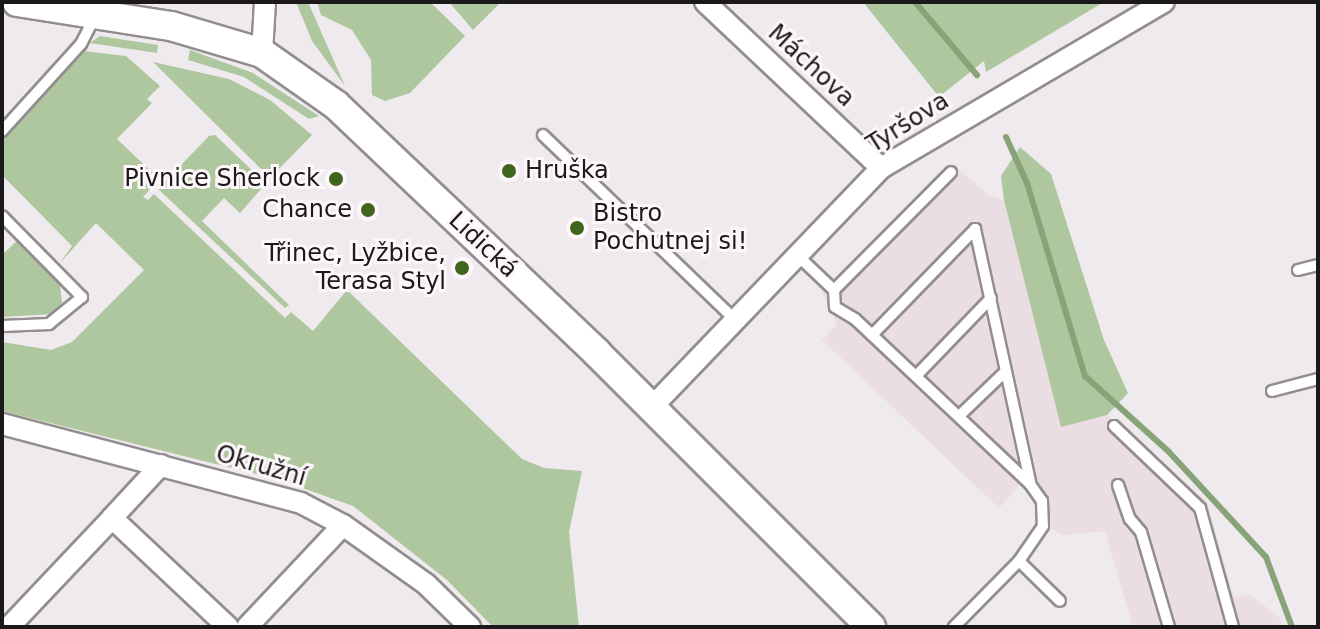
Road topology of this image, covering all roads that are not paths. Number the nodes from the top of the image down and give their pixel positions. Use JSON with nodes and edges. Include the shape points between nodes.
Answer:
{"nodes":[{"id":1,"x":17,"y":2,"type":"edge"},
{"id":2,"x":265,"y":2,"type":"edge"},
{"id":3,"x":705,"y":2,"type":"edge"},
{"id":4,"x":1164,"y":2,"type":"edge"},
{"id":5,"x":50,"y":4,"type":"edge"},
{"id":6,"x":1140,"y":8,"type":"edge"},
{"id":7,"x":96,"y":14,"type":"junction"},
{"id":8,"x":262,"y":53,"type":"junction"},
{"id":9,"x":2,"y":131,"type":"edge"},
{"id":10,"x":543,"y":135,"type":"dead end"},
{"id":11,"x":881,"y":168,"type":"junction"},
{"id":12,"x":951,"y":172,"type":"dead end"},
{"id":13,"x":2,"y":216,"type":"edge"},
{"id":14,"x":797,"y":255,"type":"junction"},
{"id":15,"x":1318,"y":265,"type":"edge"},
{"id":16,"x":1298,"y":270,"type":"dead end"},
{"id":17,"x":834,"y":290,"type":"junction"},
{"id":18,"x":991,"y":298,"type":"junction"},
{"id":19,"x":734,"y":319,"type":"junction"},
{"id":20,"x":2,"y":326,"type":"edge"},
{"id":21,"x":872,"y":335,"type":"junction"},
{"id":22,"x":1006,"y":371,"type":"junction"},
{"id":23,"x":916,"y":376,"type":"junction"},
{"id":24,"x":1318,"y":379,"type":"edge"},
{"id":25,"x":1272,"y":391,"type":"dead end"},
{"id":26,"x":652,"y":407,"type":"junction"},
{"id":27,"x":959,"y":416,"type":"junction"},
{"id":28,"x":2,"y":424,"type":"edge"},
{"id":29,"x":1114,"y":426,"type":"dead end"},
{"id":30,"x":161,"y":465,"type":"junction"},
{"id":31,"x":1030,"y":484,"type":"junction"},
{"id":32,"x":1118,"y":485,"type":"dead end"},
{"id":33,"x":112,"y":518,"type":"junction"},
{"id":34,"x":343,"y":525,"type":"junction"},
{"id":35,"x":1019,"y":561,"type":"junction"},
{"id":36,"x":1060,"y":601,"type":"dead end"},
{"id":37,"x":13,"y":620,"type":"edge"},
{"id":38,"x":228,"y":627,"type":"edge"},
{"id":39,"x":247,"y":627,"type":"edge"},
{"id":40,"x":470,"y":627,"type":"edge"},
{"id":41,"x":871,"y":627,"type":"edge"},
{"id":42,"x":954,"y":627,"type":"edge"},
{"id":43,"x":1169,"y":627,"type":"edge"},
{"id":44,"x":1233,"y":627,"type":"edge"}],
"edges":[{"from":1,"to":5,"type":"street","name":"Lidická"},
{"from":2,"to":8,"type":"street"},
{"from":3,"to":11,"type":"street","name":"Máchova"},
{"from":4,"to":6,"type":"street","name":"Tyršova"},
{"from":5,"to":7,"type":"street","name":"Lidická"},
{"from":6,"to":11,"type":"street","name":"Tyršova"},
{"from":7,"to":8,"type":"street","name":"Lidická","via":[[171,26]]},
{"from":7,"to":9,"type":"lane","via":[[81,44]]},
{"from":8,"to":26,"type":"street","name":"Lidická","via":[[336,105]]},
{"from":10,"to":19,"type":"lane"},
{"from":11,"to":14,"type":"street","name":"Tyršova"},
{"from":12,"to":17,"type":"lane"},
{"from":13,"to":20,"type":"lane","via":[[82,297],[49,324]]},
{"from":14,"to":17,"type":"lane"},
{"from":14,"to":19,"type":"street","name":"Tyršova"},
{"from":15,"to":16,"type":"lane"},
{"from":17,"to":21,"type":"lane","via":[[835,307]]},
{"from":18,"to":21,"type":"lane","via":[[975,229]]},
{"from":18,"to":22,"type":"lane"},
{"from":18,"to":23,"type":"lane"},
{"from":19,"to":26,"type":"street","name":"Tyršova"},
{"from":21,"to":23,"type":"lane"},
{"from":22,"to":27,"type":"lane"},
{"from":22,"to":31,"type":"lane"},
{"from":23,"to":27,"type":"lane"},
{"from":24,"to":25,"type":"lane"},
{"from":26,"to":41,"type":"street","name":"Lidická"},
{"from":27,"to":31,"type":"lane"},
{"from":28,"to":30,"type":"street","name":"Okružní"},
{"from":29,"to":44,"type":"lane","via":[[1200,508]]},
{"from":30,"to":33,"type":"street"},
{"from":30,"to":34,"type":"street","name":"Okružní","via":[[301,503]]},
{"from":31,"to":35,"type":"lane","via":[[1042,501],[1043,526]]},
{"from":32,"to":43,"type":"lane","via":[[1130,519],[1141,532]]},
{"from":33,"to":37,"type":"street"},
{"from":33,"to":38,"type":"street"},
{"from":34,"to":39,"type":"street"},
{"from":34,"to":40,"type":"street","name":"Okružní","via":[[426,584]]},
{"from":35,"to":36,"type":"lane"},
{"from":35,"to":42,"type":"lane"}]}
